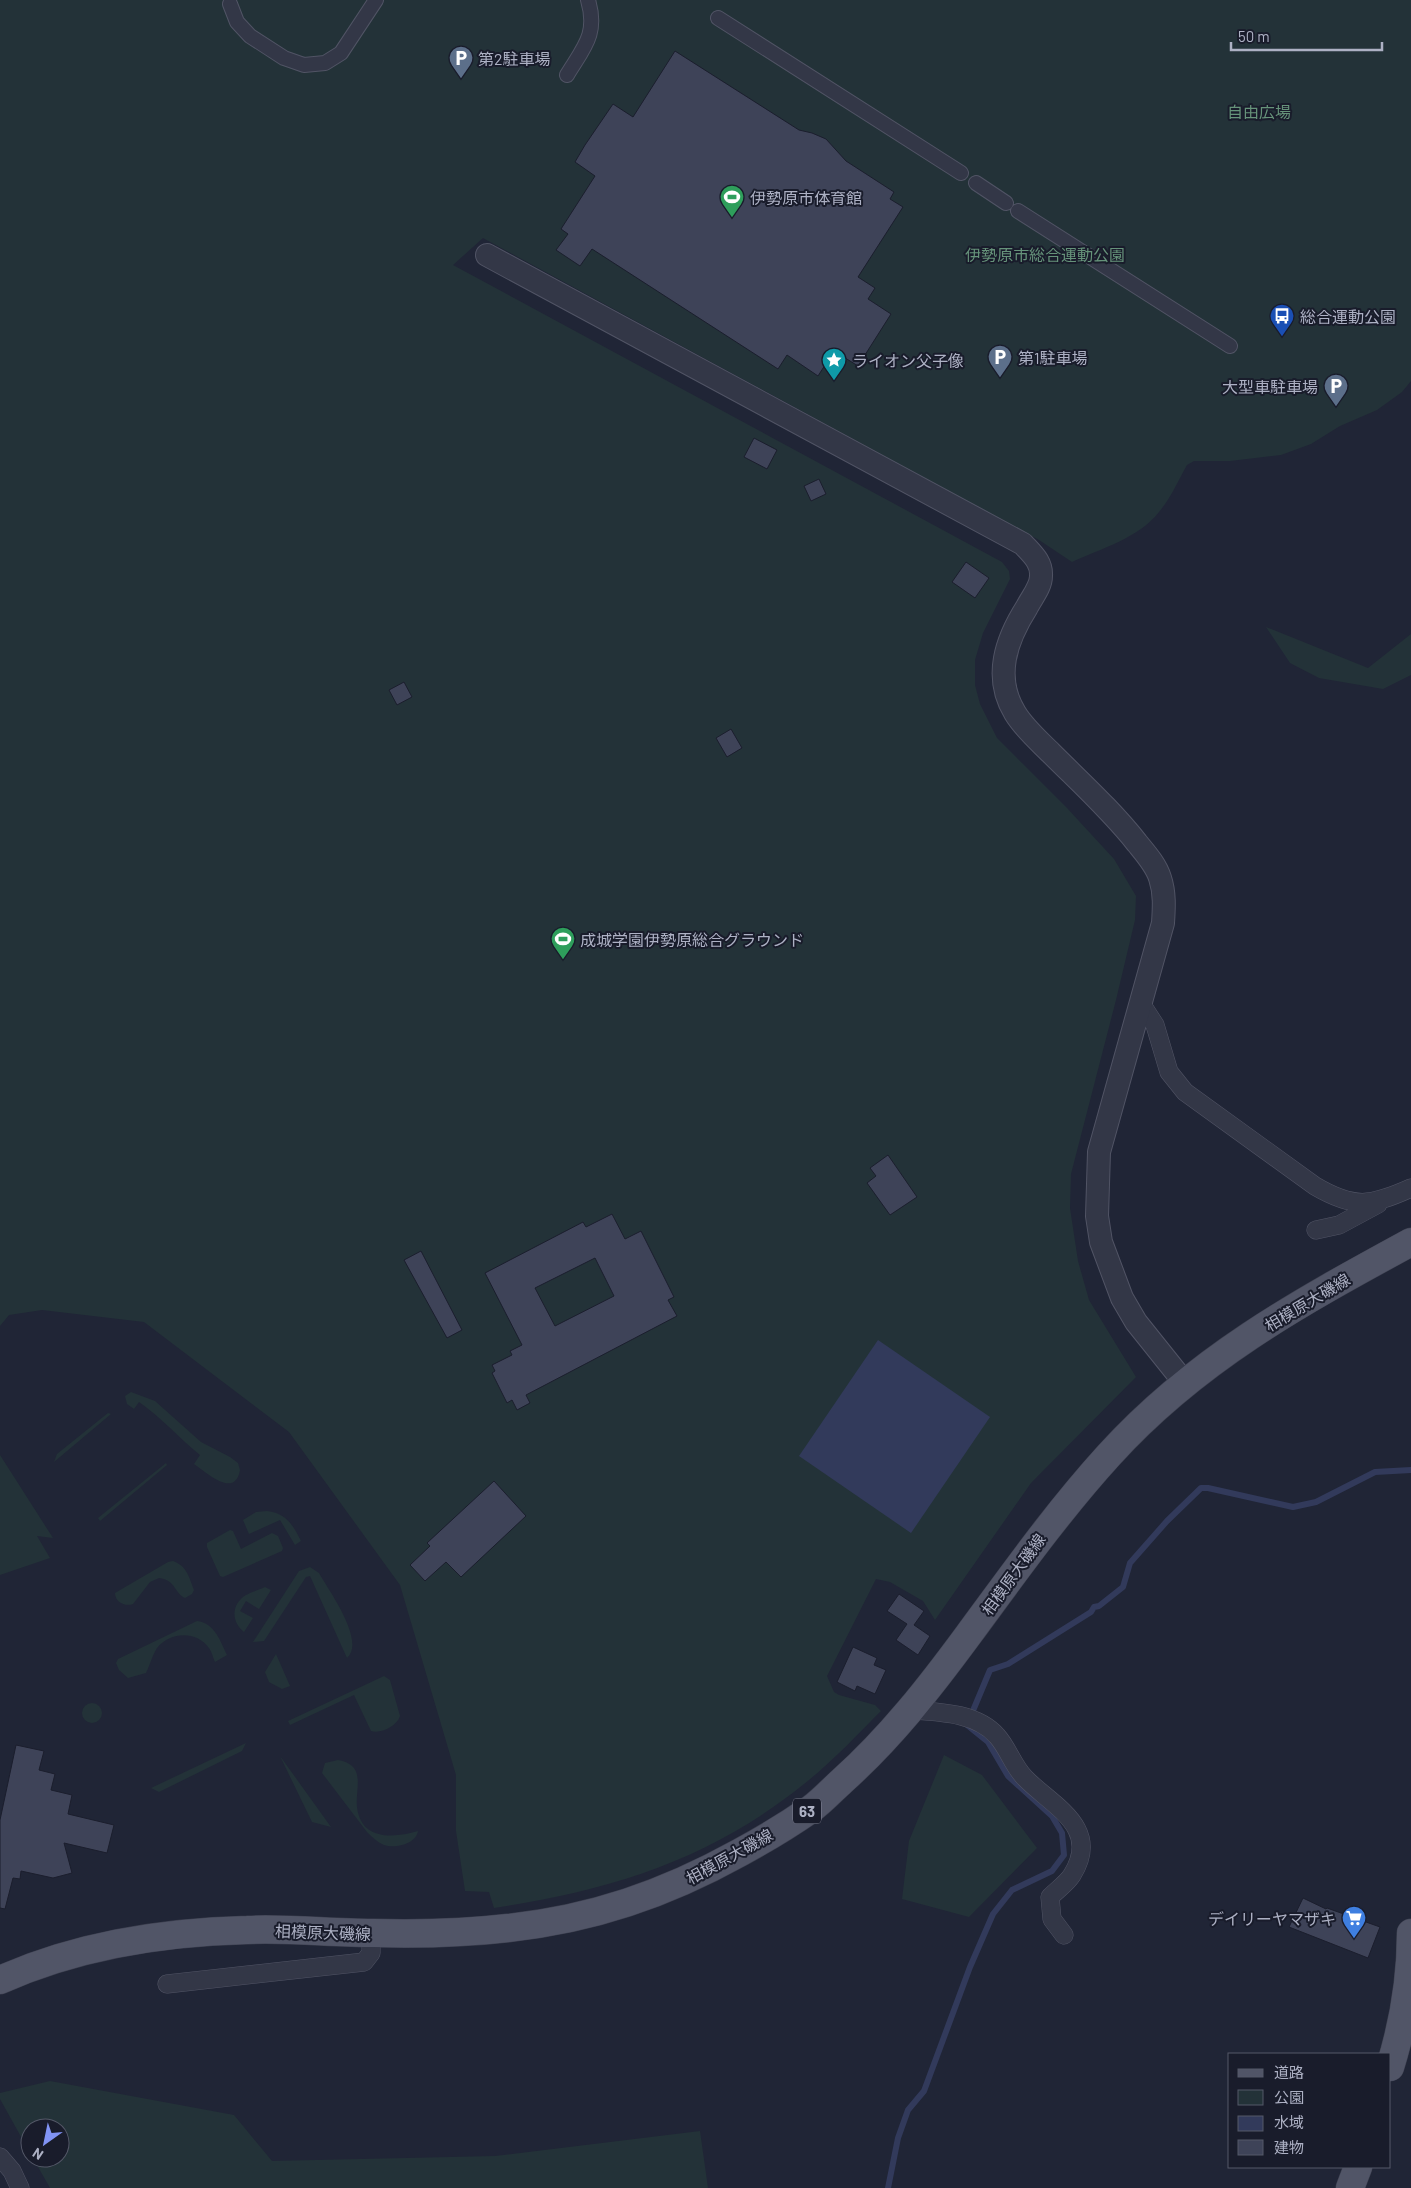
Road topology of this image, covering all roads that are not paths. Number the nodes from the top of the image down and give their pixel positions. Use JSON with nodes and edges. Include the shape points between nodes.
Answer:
{"nodes":[{"id":1,"x":376,"y":0,"type":"edge"},
{"id":2,"x":588,"y":0,"type":"edge"},
{"id":3,"x":230,"y":4,"type":"dead end"},
{"id":4,"x":718,"y":18,"type":"dead end"},
{"id":5,"x":567,"y":74,"type":"dead end"},
{"id":6,"x":961,"y":173,"type":"dead end"},
{"id":7,"x":976,"y":183,"type":"dead end"},
{"id":8,"x":1006,"y":203,"type":"dead end"},
{"id":9,"x":1018,"y":211,"type":"dead end"},
{"id":10,"x":488,"y":255,"type":"dead end"},
{"id":11,"x":1230,"y":346,"type":"dead end"},
{"id":12,"x":1142,"y":1005,"type":"junction"},
{"id":13,"x":1411,"y":1188,"type":"edge"},
{"id":14,"x":1380,"y":1202,"type":"junction"},
{"id":15,"x":1316,"y":1230,"type":"dead end"},
{"id":16,"x":1403,"y":1251,"type":"edge"},
{"id":17,"x":1184,"y":1382,"type":"junction"},
{"id":18,"x":911,"y":1710,"type":"junction"},
{"id":19,"x":1411,"y":1933,"type":"edge"},
{"id":20,"x":371,"y":1934,"type":"junction"},
{"id":21,"x":1064,"y":1935,"type":"dead end"},
{"id":22,"x":0,"y":1980,"type":"edge"},
{"id":23,"x":167,"y":1984,"type":"dead end"},
{"id":24,"x":1391,"y":2063,"type":"edge"},
{"id":25,"x":0,"y":2157,"type":"edge"},
{"id":26,"x":1358,"y":2168,"type":"edge"},
{"id":27,"x":20,"y":2188,"type":"edge"},
{"id":28,"x":1350,"y":2188,"type":"edge"}],
"edges":[{"from":1,"to":3,"type":"street","via":[[341,52],[333,59],[314,65],[293,63],[250,36],[237,22]]},
{"from":2,"to":5,"type":"street","via":[[590,38]]},
{"from":4,"to":6,"type":"street"},
{"from":7,"to":8,"type":"street"},
{"from":9,"to":11,"type":"street"},
{"from":10,"to":12,"type":"street","via":[[1023,544],[1036,557],[1041,584],[1008,640],[1004,656],[1005,688],[1021,723],[1127,830],[1160,877],[1164,906],[1162,923]]},
{"from":12,"to":14,"type":"street","via":[[1155,1025],[1169,1072],[1185,1092],[1336,1198]]},
{"from":12,"to":17,"type":"street","via":[[1099,1152],[1097,1216],[1101,1242],[1122,1298],[1136,1322]]},
{"from":13,"to":14,"type":"street"},
{"from":14,"to":15,"type":"street","via":[[1339,1225]]},
{"from":16,"to":17,"type":"main road","name":"相模原大磯線","number":"63","via":[[1291,1310]]},
{"from":17,"to":18,"type":"main road","name":"相模原大磯線","number":"63","via":[[1145,1417],[1051,1522]]},
{"from":18,"to":20,"type":"main road","name":"相模原大磯線","number":"63","via":[[872,1753],[813,1807],[740,1852],[669,1888],[594,1914],[506,1928]]},
{"from":18,"to":21,"type":"street","via":[[978,1721],[997,1736],[1024,1777],[1063,1810],[1079,1829],[1081,1853],[1072,1876],[1050,1897],[1052,1919]]},
{"from":19,"to":24,"type":"main road","via":[[1406,1991]]},
{"from":20,"to":22,"type":"main road","name":"相模原大磯線","number":"63","via":[[248,1929],[166,1935],[95,1949]]},
{"from":20,"to":23,"type":"street","via":[[371,1953],[364,1962]]},
{"from":25,"to":27,"type":"street"},
{"from":26,"to":28,"type":"main road"}]}
